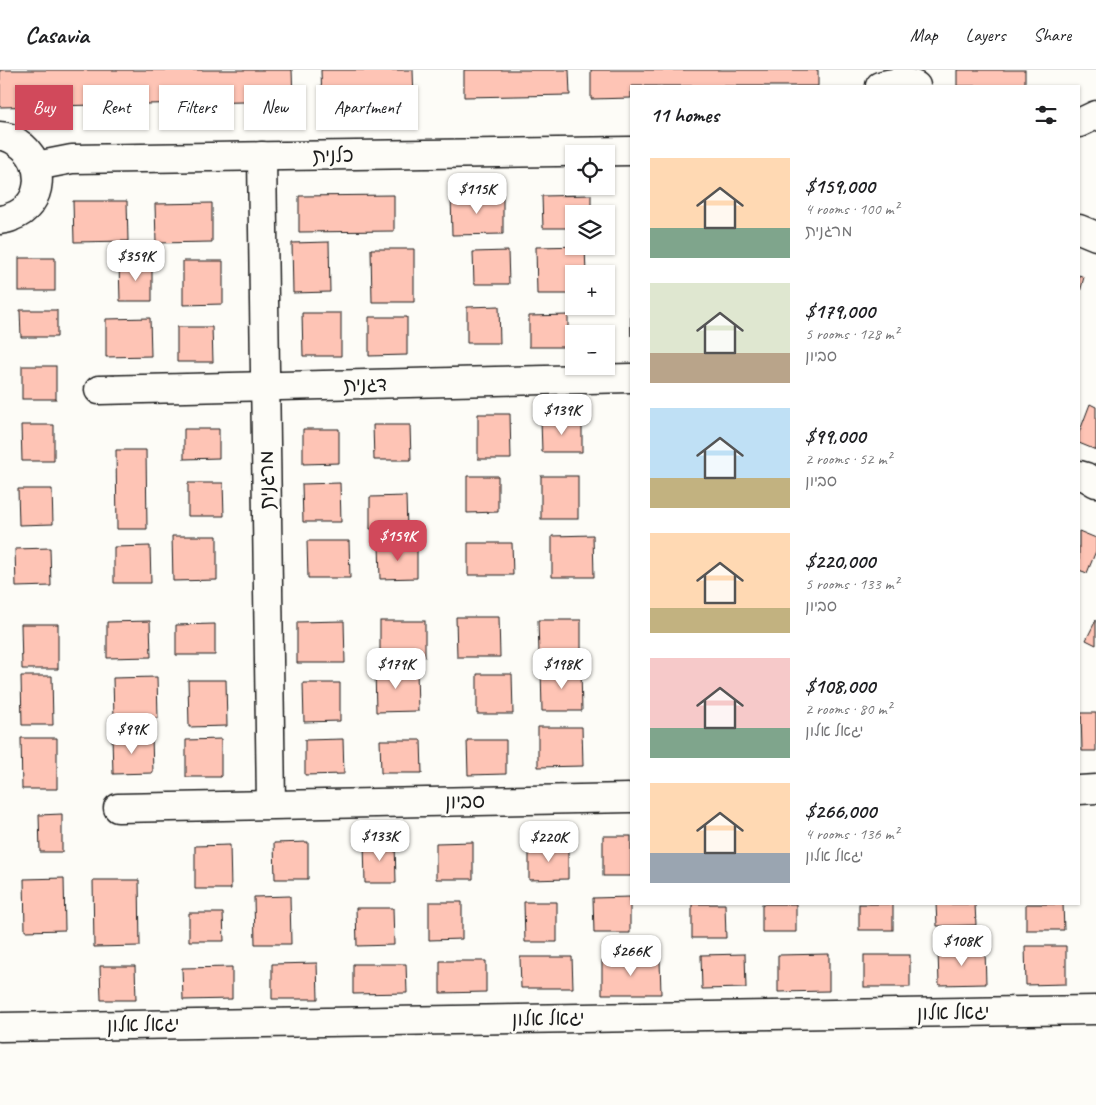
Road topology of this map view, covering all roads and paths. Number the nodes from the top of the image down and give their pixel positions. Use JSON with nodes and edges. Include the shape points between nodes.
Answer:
{"nodes":[{"id":1,"x":881,"y":80,"type":"edge"},
{"id":2,"x":913,"y":85,"type":"edge"},
{"id":3,"x":1096,"y":114,"type":"edge"},
{"id":4,"x":1080,"y":122,"type":"edge"},
{"id":5,"x":0,"y":136,"type":"edge"},
{"id":6,"x":630,"y":151,"type":"edge"},
{"id":7,"x":262,"y":156,"type":"junction"},
{"id":8,"x":36,"y":166,"type":"junction"},
{"id":9,"x":0,"y":220,"type":"edge"},
{"id":10,"x":1080,"y":228,"type":"edge"},
{"id":11,"x":1096,"y":236,"type":"edge"},
{"id":12,"x":630,"y":378,"type":"edge"},
{"id":13,"x":265,"y":386,"type":"junction"},
{"id":14,"x":99,"y":390,"type":"dead end"},
{"id":15,"x":1080,"y":475,"type":"edge"},
{"id":16,"x":1096,"y":483,"type":"edge"},
{"id":17,"x":1096,"y":789,"type":"edge"},
{"id":18,"x":1080,"y":790,"type":"edge"},
{"id":19,"x":630,"y":798,"type":"edge"},
{"id":20,"x":271,"y":804,"type":"junction"},
{"id":21,"x":118,"y":808,"type":"dead end"},
{"id":22,"x":1096,"y":1010,"type":"edge"},
{"id":23,"x":0,"y":1027,"type":"edge"}],
"edges":[{"from":1,"to":2,"type":"street"},
{"from":3,"to":4,"type":"street"},
{"from":5,"to":8,"type":"street","via":[[24,147]]},
{"from":6,"to":7,"type":"street","name":"כלנית"},
{"from":7,"to":8,"type":"street","name":"כלנית","via":[[72,159]]},
{"from":7,"to":13,"type":"street","name":"מרגנית"},
{"from":8,"to":9,"type":"street","via":[[37,192],[31,202],[23,211]]},
{"from":10,"to":11,"type":"street"},
{"from":12,"to":13,"type":"street","name":"דגנית"},
{"from":13,"to":14,"type":"street","name":"דגנית"},
{"from":13,"to":20,"type":"street","name":"מרגנית"},
{"from":15,"to":16,"type":"street"},
{"from":17,"to":18,"type":"street"},
{"from":19,"to":20,"type":"street","name":"סביון"},
{"from":20,"to":21,"type":"street","name":"סביון"},
{"from":22,"to":23,"type":"street","name":"יגאל אלון"}]}
